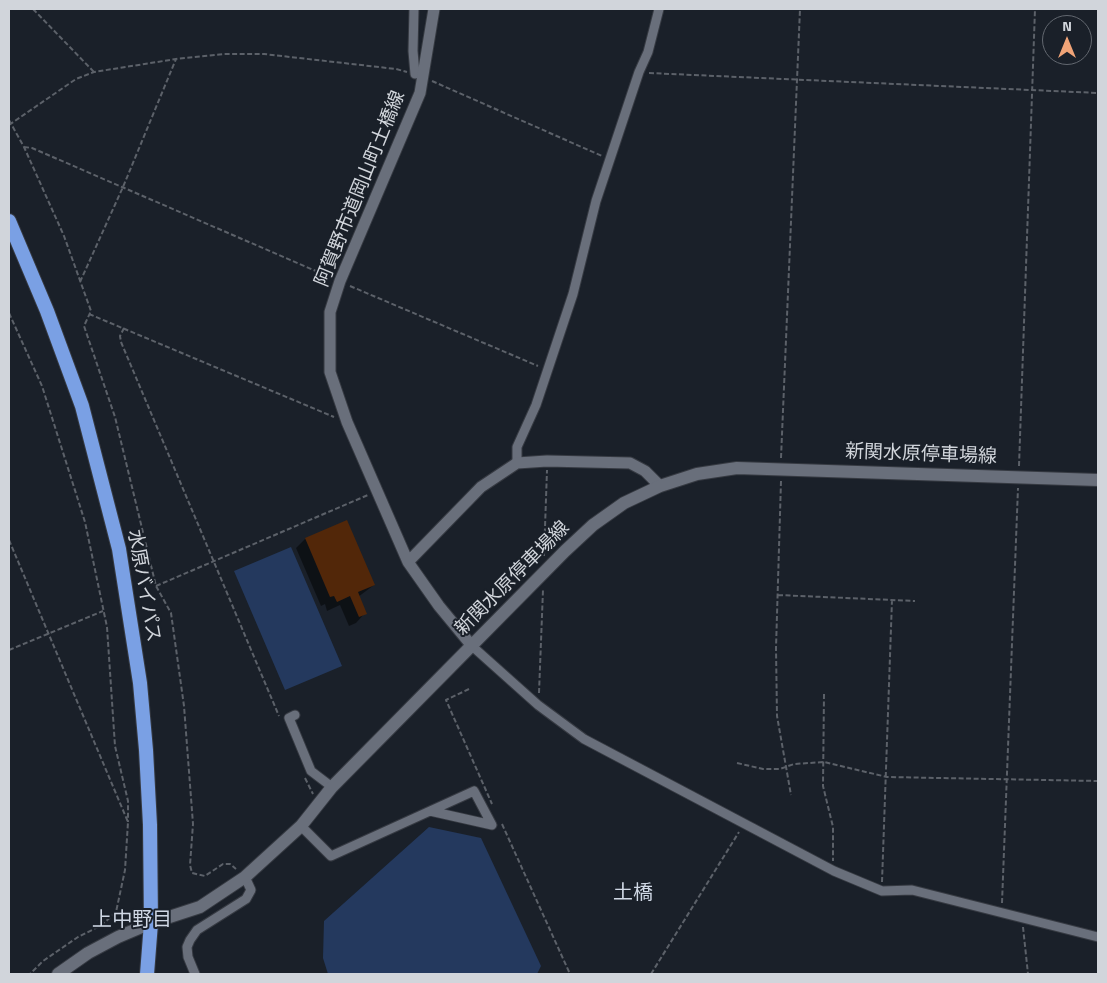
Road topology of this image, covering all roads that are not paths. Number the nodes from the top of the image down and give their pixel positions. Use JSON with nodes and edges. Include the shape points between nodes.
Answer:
{"nodes":[{"id":1,"x":414,"y":9,"type":"edge"},
{"id":2,"x":434,"y":9,"type":"edge"},
{"id":3,"x":659,"y":9,"type":"edge"},
{"id":4,"x":419,"y":76,"type":"junction"},
{"id":5,"x":9,"y":221,"type":"edge"},
{"id":6,"x":517,"y":463,"type":"junction"},
{"id":7,"x":1098,"y":480,"type":"edge"},
{"id":8,"x":660,"y":486,"type":"junction"},
{"id":9,"x":408,"y":562,"type":"junction"},
{"id":10,"x":472,"y":646,"type":"junction"},
{"id":11,"x":295,"y":715,"type":"dead end"},
{"id":12,"x":332,"y":788,"type":"junction"},
{"id":13,"x":430,"y":811,"type":"junction"},
{"id":14,"x":301,"y":826,"type":"junction"},
{"id":15,"x":245,"y":878,"type":"junction"},
{"id":16,"x":151,"y":923,"type":"junction"},
{"id":17,"x":1098,"y":937,"type":"edge"},
{"id":18,"x":58,"y":974,"type":"edge"},
{"id":19,"x":147,"y":974,"type":"edge"},
{"id":20,"x":195,"y":974,"type":"edge"}],
"edges":[{"from":1,"to":4,"type":"street","via":[[413,51]]},
{"from":2,"to":4,"type":"street","name":"阿賀野市道岡山町土橋線"},
{"from":3,"to":6,"type":"street","via":[[648,52],[609,158],[573,294],[536,405],[517,447]]},
{"from":4,"to":9,"type":"street","name":"阿賀野市道岡山町土橋線","via":[[414,112],[340,281],[330,312],[330,372],[347,422]]},
{"from":5,"to":16,"type":"highway","name":"水原バイパス","via":[[82,406],[119,549],[139,674],[146,750]]},
{"from":6,"to":8,"type":"street","via":[[630,463],[646,470]]},
{"from":6,"to":9,"type":"street","via":[[480,487]]},
{"from":7,"to":8,"type":"main road","name":"新関水原停車場線","via":[[737,468],[697,474]]},
{"from":8,"to":10,"type":"main road","name":"新関水原停車場線","via":[[624,503],[593,525]]},
{"from":9,"to":10,"type":"street","name":"阿賀野市道岡山町土橋線"},
{"from":10,"to":12,"type":"main road","name":"新関水原停車場線"},
{"from":10,"to":17,"type":"street","via":[[538,706],[584,739],[834,871],[882,891],[912,890]]},
{"from":11,"to":12,"type":"street","via":[[289,718],[311,770]]},
{"from":12,"to":14,"type":"main road","name":"新関水原停車場線"},
{"from":13,"to":13,"type":"street","via":[[474,791],[492,825],[439,813]]},
{"from":13,"to":14,"type":"street","via":[[331,856]]},
{"from":14,"to":15,"type":"main road","name":"新関水原停車場線"},
{"from":15,"to":16,"type":"main road","name":"新関水原停車場線","via":[[200,907]]},
{"from":15,"to":20,"type":"street","via":[[251,890],[246,899],[197,930],[190,940],[188,957]]},
{"from":16,"to":18,"type":"main road","name":"新関水原停車場線","via":[[88,953]]},
{"from":16,"to":19,"type":"highway","name":"水原バイパス"}]}
